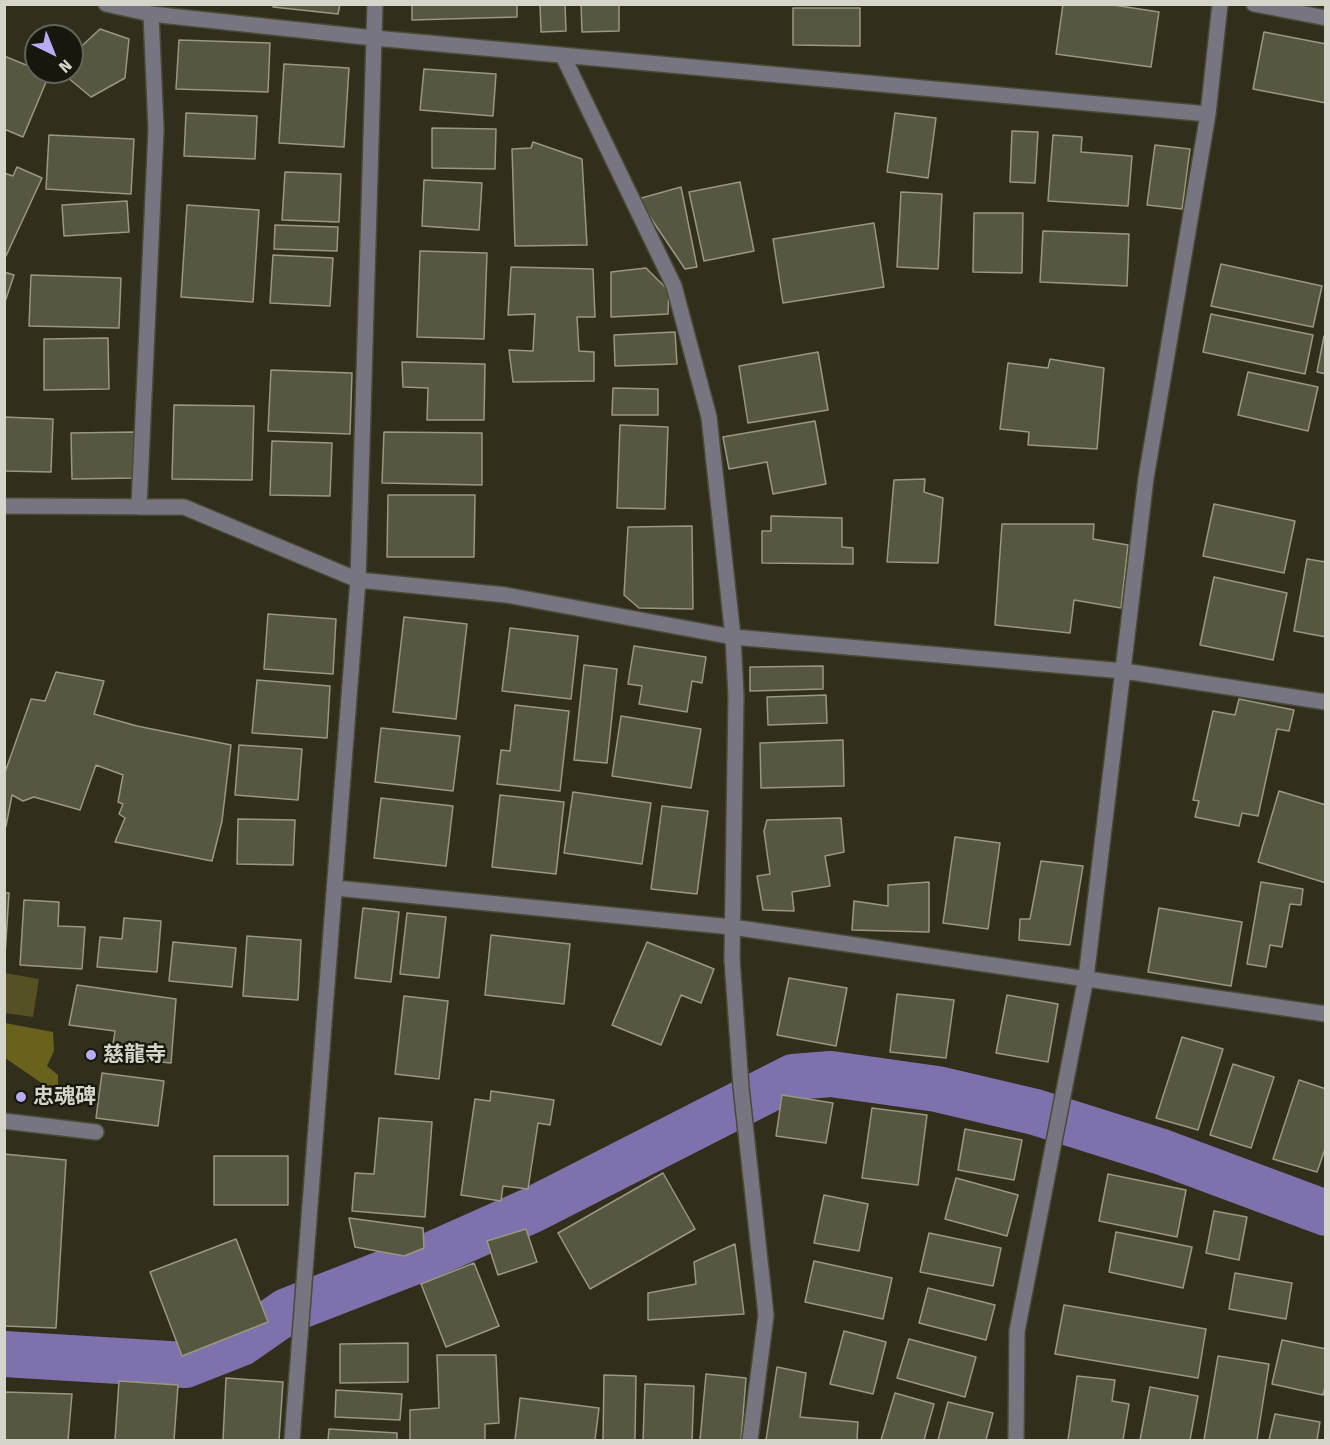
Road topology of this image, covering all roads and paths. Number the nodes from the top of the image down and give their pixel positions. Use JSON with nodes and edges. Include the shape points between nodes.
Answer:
{"nodes":[{"id":1,"x":106,"y":4,"type":"edge"},
{"id":2,"x":375,"y":4,"type":"edge"},
{"id":3,"x":1220,"y":4,"type":"edge"},
{"id":4,"x":1254,"y":4,"type":"edge"},
{"id":5,"x":151,"y":14,"type":"junction"},
{"id":6,"x":1326,"y":18,"type":"edge"},
{"id":7,"x":374,"y":39,"type":"junction"},
{"id":8,"x":562,"y":56,"type":"junction"},
{"id":9,"x":1208,"y":114,"type":"junction"},
{"id":10,"x":4,"y":506,"type":"edge"},
{"id":11,"x":139,"y":507,"type":"junction"},
{"id":12,"x":358,"y":580,"type":"junction"},
{"id":13,"x":734,"y":637,"type":"junction"},
{"id":14,"x":1124,"y":671,"type":"junction"},
{"id":15,"x":1326,"y":702,"type":"edge"},
{"id":16,"x":335,"y":888,"type":"junction"},
{"id":17,"x":732,"y":927,"type":"junction"},
{"id":18,"x":1086,"y":978,"type":"junction"},
{"id":19,"x":1326,"y":1014,"type":"edge"},
{"id":20,"x":4,"y":1121,"type":"edge"},
{"id":21,"x":96,"y":1132,"type":"dead end"},
{"id":22,"x":292,"y":1440,"type":"edge"},
{"id":23,"x":750,"y":1440,"type":"edge"},
{"id":24,"x":1016,"y":1440,"type":"edge"}],
"edges":[{"from":1,"to":5,"type":"street"},
{"from":2,"to":7,"type":"street"},
{"from":3,"to":9,"type":"street"},
{"from":4,"to":6,"type":"street"},
{"from":5,"to":7,"type":"street"},
{"from":5,"to":11,"type":"street","via":[[156,129]]},
{"from":7,"to":8,"type":"street"},
{"from":7,"to":12,"type":"street"},
{"from":8,"to":9,"type":"street"},
{"from":8,"to":13,"type":"street","via":[[674,286],[709,417]]},
{"from":9,"to":14,"type":"street","via":[[1146,478]]},
{"from":10,"to":11,"type":"street"},
{"from":11,"to":12,"type":"street","via":[[184,507]]},
{"from":12,"to":13,"type":"street","via":[[506,595]]},
{"from":12,"to":16,"type":"street"},
{"from":13,"to":14,"type":"street"},
{"from":13,"to":17,"type":"street"},
{"from":14,"to":15,"type":"street"},
{"from":14,"to":18,"type":"street"},
{"from":16,"to":17,"type":"street"},
{"from":16,"to":22,"type":"street"},
{"from":17,"to":18,"type":"street"},
{"from":17,"to":23,"type":"street","via":[[741,1087],[766,1314]]},
{"from":18,"to":19,"type":"street"},
{"from":18,"to":24,"type":"street","via":[[1017,1330]]},
{"from":20,"to":21,"type":"street"}]}
